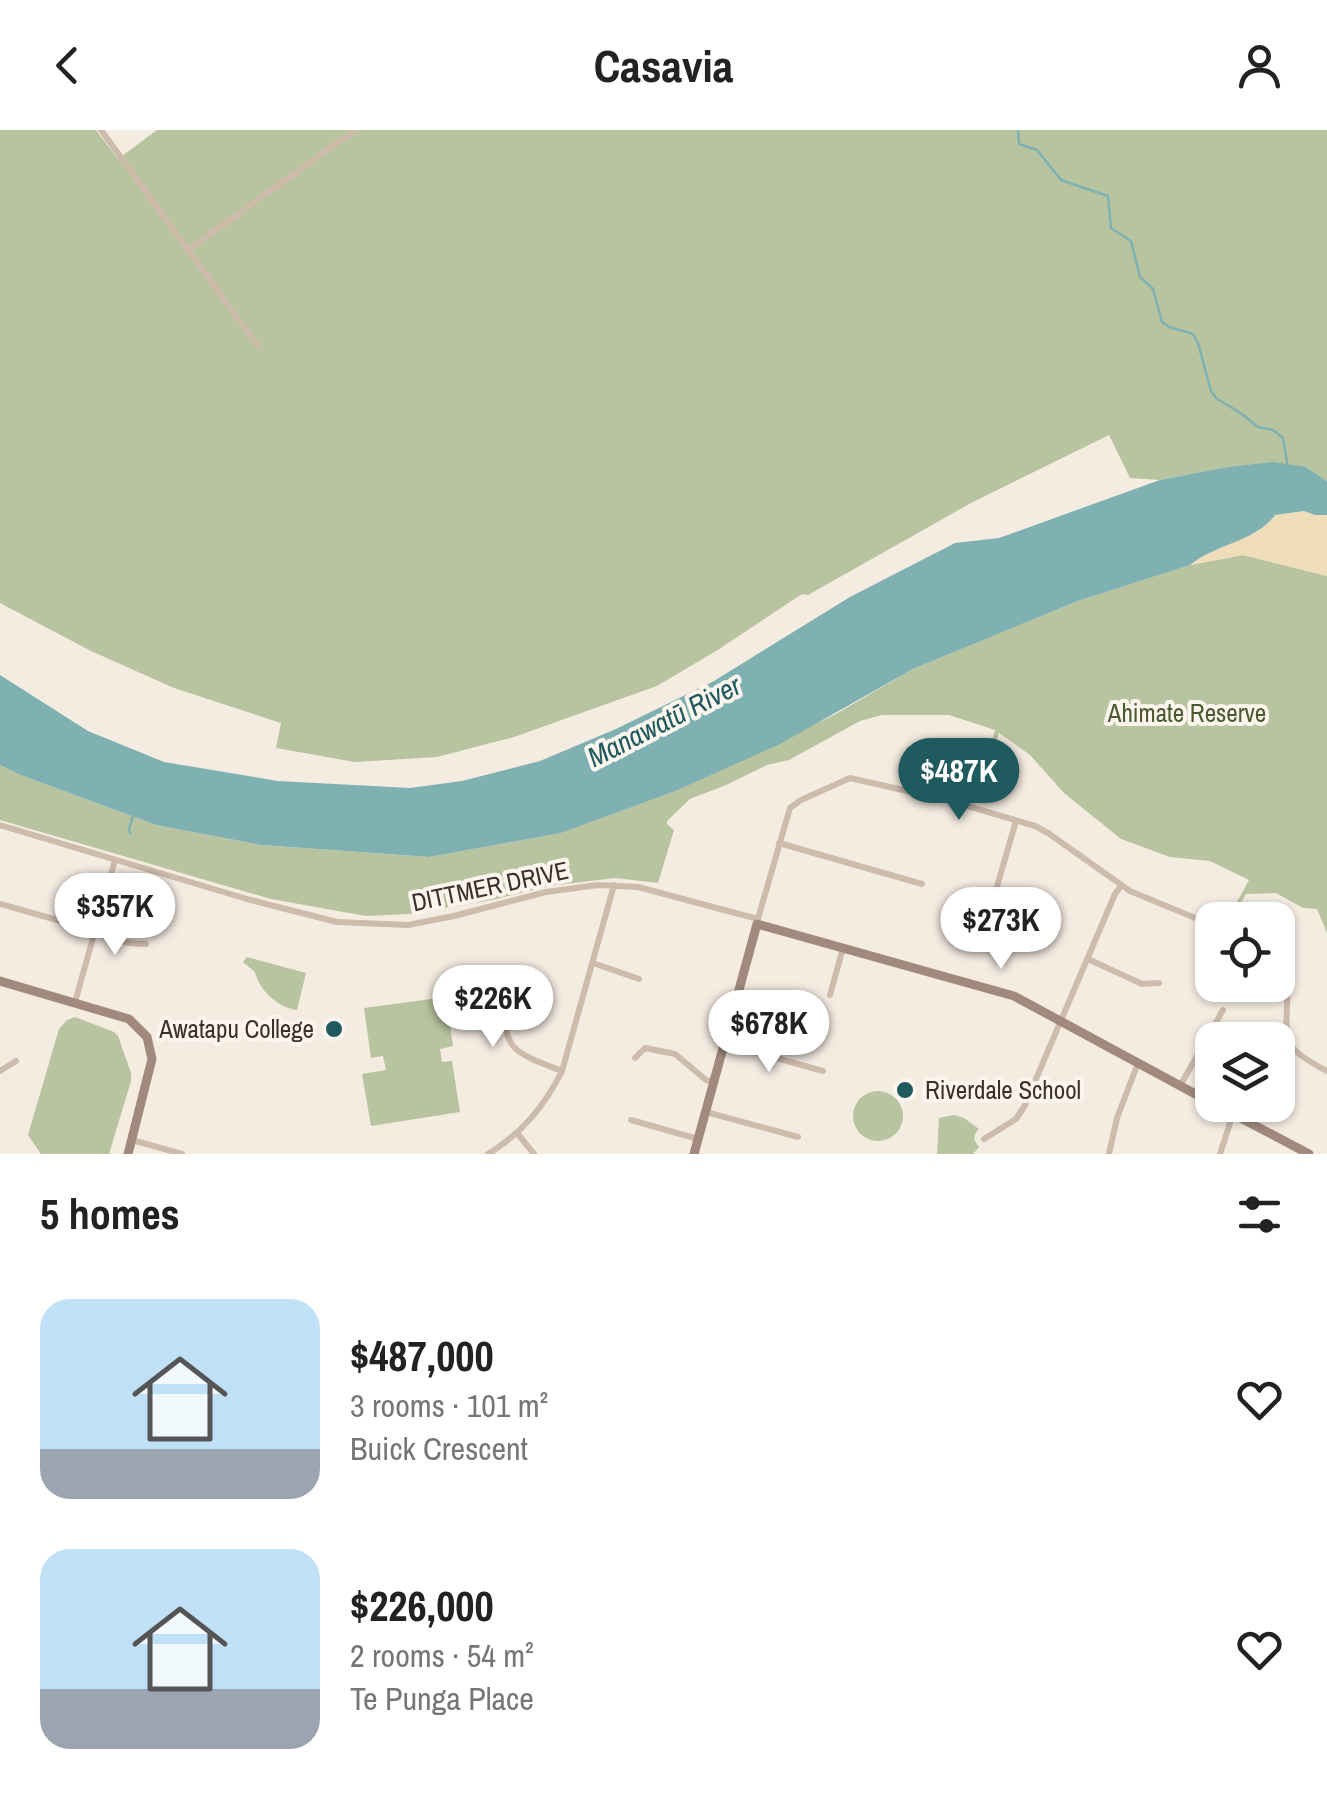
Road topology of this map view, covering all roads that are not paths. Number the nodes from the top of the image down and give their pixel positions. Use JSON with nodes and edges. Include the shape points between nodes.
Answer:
{"nodes":[{"id":1,"x":101,"y":130,"type":"edge"},
{"id":2,"x":355,"y":130,"type":"edge"},
{"id":3,"x":188,"y":250,"type":"junction"},
{"id":4,"x":258,"y":346,"type":"dead end"},
{"id":5,"x":954,"y":762,"type":"dead end"},
{"id":6,"x":946,"y":800,"type":"junction"},
{"id":7,"x":1016,"y":820,"type":"junction"},
{"id":8,"x":0,"y":826,"type":"edge"},
{"id":9,"x":779,"y":843,"type":"junction"},
{"id":10,"x":115,"y":860,"type":"junction"},
{"id":11,"x":922,"y":884,"type":"dead end"},
{"id":12,"x":614,"y":885,"type":"junction"},
{"id":13,"x":1122,"y":886,"type":"junction"},
{"id":14,"x":0,"y":904,"type":"edge"},
{"id":15,"x":991,"y":907,"type":"dead end"},
{"id":16,"x":1195,"y":917,"type":"edge"},
{"id":17,"x":758,"y":922,"type":"junction"},
{"id":18,"x":95,"y":932,"type":"junction"},
{"id":19,"x":146,"y":944,"type":"dead end"},
{"id":20,"x":843,"y":948,"type":"junction"},
{"id":21,"x":1088,"y":960,"type":"junction"},
{"id":22,"x":593,"y":963,"type":"junction"},
{"id":23,"x":639,"y":979,"type":"dead end"},
{"id":24,"x":0,"y":981,"type":"edge"},
{"id":25,"x":1159,"y":983,"type":"dead end"},
{"id":26,"x":502,"y":985,"type":"dead end"},
{"id":27,"x":830,"y":995,"type":"dead end"},
{"id":28,"x":75,"y":1002,"type":"junction"},
{"id":29,"x":1288,"y":1002,"type":"edge"},
{"id":30,"x":1223,"y":1010,"type":"dead end"},
{"id":31,"x":1060,"y":1021,"type":"junction"},
{"id":32,"x":725,"y":1044,"type":"junction"},
{"id":33,"x":635,"y":1058,"type":"dead end"},
{"id":34,"x":16,"y":1061,"type":"dead end"},
{"id":35,"x":1138,"y":1063,"type":"junction"},
{"id":36,"x":0,"y":1071,"type":"edge"},
{"id":37,"x":562,"y":1071,"type":"junction"},
{"id":38,"x":823,"y":1071,"type":"dead end"},
{"id":39,"x":1327,"y":1071,"type":"edge"},
{"id":40,"x":714,"y":1082,"type":"junction"},
{"id":41,"x":1180,"y":1086,"type":"junction"},
{"id":42,"x":1195,"y":1094,"type":"edge"},
{"id":43,"x":706,"y":1112,"type":"junction"},
{"id":44,"x":631,"y":1120,"type":"dead end"},
{"id":45,"x":1230,"y":1122,"type":"edge"},
{"id":46,"x":1248,"y":1122,"type":"edge"},
{"id":47,"x":518,"y":1133,"type":"junction"},
{"id":48,"x":798,"y":1137,"type":"dead end"},
{"id":49,"x":698,"y":1138,"type":"junction"},
{"id":50,"x":984,"y":1139,"type":"dead end"},
{"id":51,"x":132,"y":1140,"type":"junction"},
{"id":52,"x":1306,"y":1153,"type":"edge"},
{"id":53,"x":128,"y":1154,"type":"edge"},
{"id":54,"x":182,"y":1154,"type":"edge"},
{"id":55,"x":488,"y":1154,"type":"edge"},
{"id":56,"x":534,"y":1154,"type":"edge"},
{"id":57,"x":694,"y":1154,"type":"edge"},
{"id":58,"x":1109,"y":1154,"type":"edge"},
{"id":59,"x":1220,"y":1154,"type":"edge"}],
"edges":[{"from":1,"to":3,"type":"street"},
{"from":2,"to":3,"type":"street"},
{"from":3,"to":4,"type":"street"},
{"from":5,"to":6,"type":"street"},
{"from":6,"to":7,"type":"street"},
{"from":6,"to":9,"type":"street","via":[[847,779],[792,806]]},
{"from":7,"to":13,"type":"street","via":[[1048,833]]},
{"from":7,"to":15,"type":"street"},
{"from":8,"to":10,"type":"street","name":"DITTMER DRIVE"},
{"from":9,"to":11,"type":"street"},
{"from":9,"to":17,"type":"street"},
{"from":10,"to":12,"type":"street","name":"DITTMER DRIVE","via":[[302,915],[367,924],[408,924],[546,892]]},
{"from":10,"to":18,"type":"street"},
{"from":12,"to":17,"type":"street","name":"DITTMER DRIVE"},
{"from":12,"to":22,"type":"street"},
{"from":13,"to":16,"type":"street"},
{"from":13,"to":21,"type":"street"},
{"from":14,"to":18,"type":"street"},
{"from":17,"to":20,"type":"street"},
{"from":17,"to":32,"type":"street"},
{"from":18,"to":19,"type":"street"},
{"from":18,"to":28,"type":"street"},
{"from":20,"to":27,"type":"street"},
{"from":20,"to":31,"type":"street","via":[[1005,993]]},
{"from":21,"to":25,"type":"street","via":[[1142,984]]},
{"from":21,"to":31,"type":"street"},
{"from":22,"to":23,"type":"street"},
{"from":22,"to":37,"type":"street"},
{"from":24,"to":28,"type":"street"},
{"from":26,"to":37,"type":"street","via":[[510,1044]]},
{"from":28,"to":51,"type":"street","via":[[129,1020],[150,1044],[151,1068]]},
{"from":29,"to":39,"type":"street","via":[[1290,1043]]},
{"from":30,"to":41,"type":"street"},
{"from":31,"to":35,"type":"street"},
{"from":31,"to":50,"type":"street","via":[[1016,1120]]},
{"from":32,"to":38,"type":"street"},
{"from":32,"to":40,"type":"street"},
{"from":33,"to":40,"type":"street","via":[[646,1048],[675,1054]]},
{"from":34,"to":36,"type":"street"},
{"from":35,"to":41,"type":"street"},
{"from":35,"to":58,"type":"street"},
{"from":37,"to":47,"type":"street"},
{"from":40,"to":43,"type":"street"},
{"from":41,"to":42,"type":"street"},
{"from":43,"to":48,"type":"street"},
{"from":43,"to":49,"type":"street"},
{"from":44,"to":49,"type":"street"},
{"from":45,"to":59,"type":"street"},
{"from":46,"to":52,"type":"street"},
{"from":47,"to":55,"type":"street"},
{"from":47,"to":56,"type":"street"},
{"from":49,"to":57,"type":"street"},
{"from":51,"to":53,"type":"street"},
{"from":51,"to":54,"type":"street"}]}
